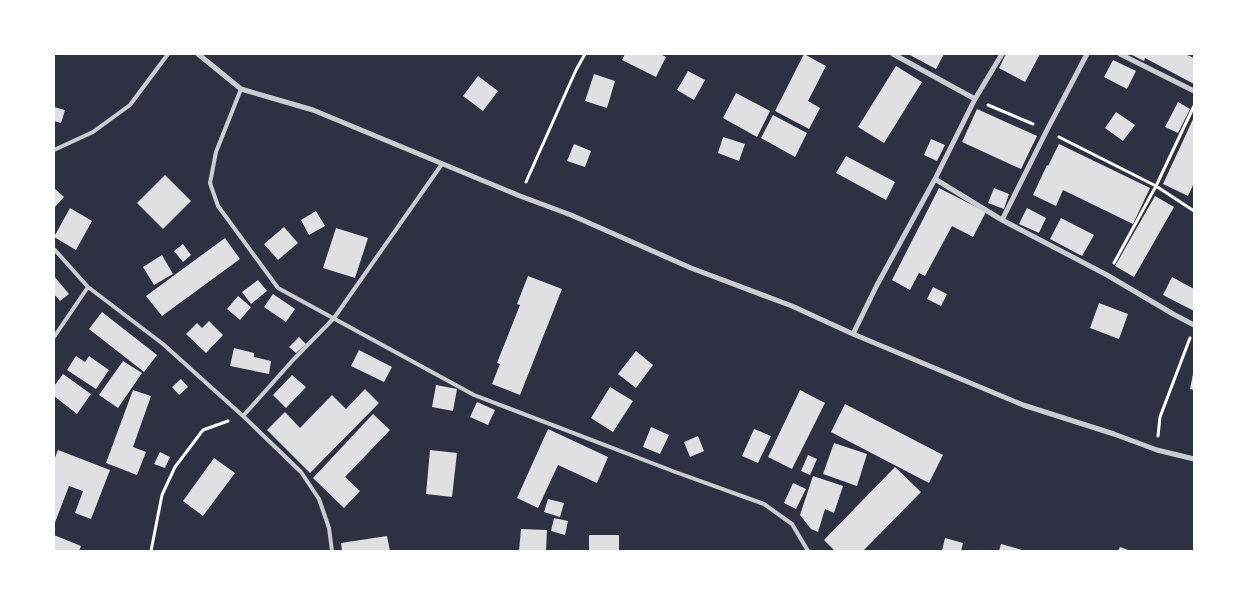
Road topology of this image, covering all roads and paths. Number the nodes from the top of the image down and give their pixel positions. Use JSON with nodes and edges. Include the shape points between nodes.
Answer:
{"nodes":[{"id":1,"x":168,"y":54,"type":"edge"},
{"id":2,"x":198,"y":54,"type":"edge"},
{"id":3,"x":585,"y":54,"type":"edge"},
{"id":4,"x":893,"y":54,"type":"edge"},
{"id":5,"x":1002,"y":54,"type":"edge"},
{"id":6,"x":1087,"y":54,"type":"edge"},
{"id":7,"x":1120,"y":54,"type":"edge"},
{"id":8,"x":241,"y":89,"type":"junction"},
{"id":9,"x":1194,"y":91,"type":"edge"},
{"id":10,"x":974,"y":99,"type":"junction"},
{"id":11,"x":1194,"y":106,"type":"edge"},
{"id":12,"x":1047,"y":130,"type":"junction"},
{"id":13,"x":54,"y":150,"type":"edge"},
{"id":14,"x":442,"y":164,"type":"junction"},
{"id":15,"x":935,"y":179,"type":"junction"},
{"id":16,"x":1156,"y":186,"type":"junction"},
{"id":17,"x":520,"y":196,"type":"junction"},
{"id":18,"x":1194,"y":210,"type":"edge"},
{"id":19,"x":1002,"y":220,"type":"junction"},
{"id":20,"x":54,"y":249,"type":"edge"},
{"id":21,"x":1107,"y":275,"type":"junction"},
{"id":22,"x":88,"y":287,"type":"junction"},
{"id":23,"x":334,"y":318,"type":"junction"},
{"id":24,"x":1194,"y":325,"type":"edge"},
{"id":25,"x":853,"y":334,"type":"junction"},
{"id":26,"x":1191,"y":334,"type":"dead end"},
{"id":27,"x":54,"y":337,"type":"edge"},
{"id":28,"x":243,"y":416,"type":"junction"},
{"id":29,"x":1157,"y":450,"type":"junction"},
{"id":30,"x":1194,"y":459,"type":"edge"},
{"id":31,"x":151,"y":551,"type":"edge"},
{"id":32,"x":332,"y":551,"type":"edge"},
{"id":33,"x":808,"y":551,"type":"edge"}],
"edges":[{"from":1,"to":13,"type":"lane","via":[[130,104],[93,132]]},
{"from":2,"to":8,"type":"street"},
{"from":3,"to":17,"type":"path"},
{"from":4,"to":10,"type":"street"},
{"from":5,"to":10,"type":"street"},
{"from":6,"to":12,"type":"street"},
{"from":7,"to":9,"type":"street"},
{"from":8,"to":14,"type":"street","via":[[313,110]]},
{"from":8,"to":23,"type":"lane","via":[[216,152],[210,183],[218,206],[278,288]]},
{"from":10,"to":12,"type":"path"},
{"from":10,"to":15,"type":"street"},
{"from":11,"to":16,"type":"path"},
{"from":12,"to":16,"type":"path"},
{"from":12,"to":19,"type":"street"},
{"from":14,"to":17,"type":"street"},
{"from":14,"to":23,"type":"lane"},
{"from":15,"to":19,"type":"street"},
{"from":15,"to":25,"type":"street"},
{"from":16,"to":18,"type":"path"},
{"from":16,"to":21,"type":"path"},
{"from":17,"to":25,"type":"street","via":[[691,268],[792,306]]},
{"from":19,"to":21,"type":"street"},
{"from":20,"to":22,"type":"lane"},
{"from":21,"to":24,"type":"street"},
{"from":22,"to":27,"type":"lane"},
{"from":22,"to":28,"type":"lane","via":[[162,344]]},
{"from":23,"to":28,"type":"lane"},
{"from":23,"to":33,"type":"lane","via":[[474,394],[764,504],[792,524]]},
{"from":25,"to":29,"type":"street","via":[[1022,405]]},
{"from":26,"to":29,"type":"path","via":[[1160,417]]},
{"from":28,"to":31,"type":"path","via":[[203,430],[175,467],[162,496]]},
{"from":28,"to":32,"type":"lane","via":[[301,472],[319,499],[329,528]]},
{"from":29,"to":30,"type":"street"}]}
